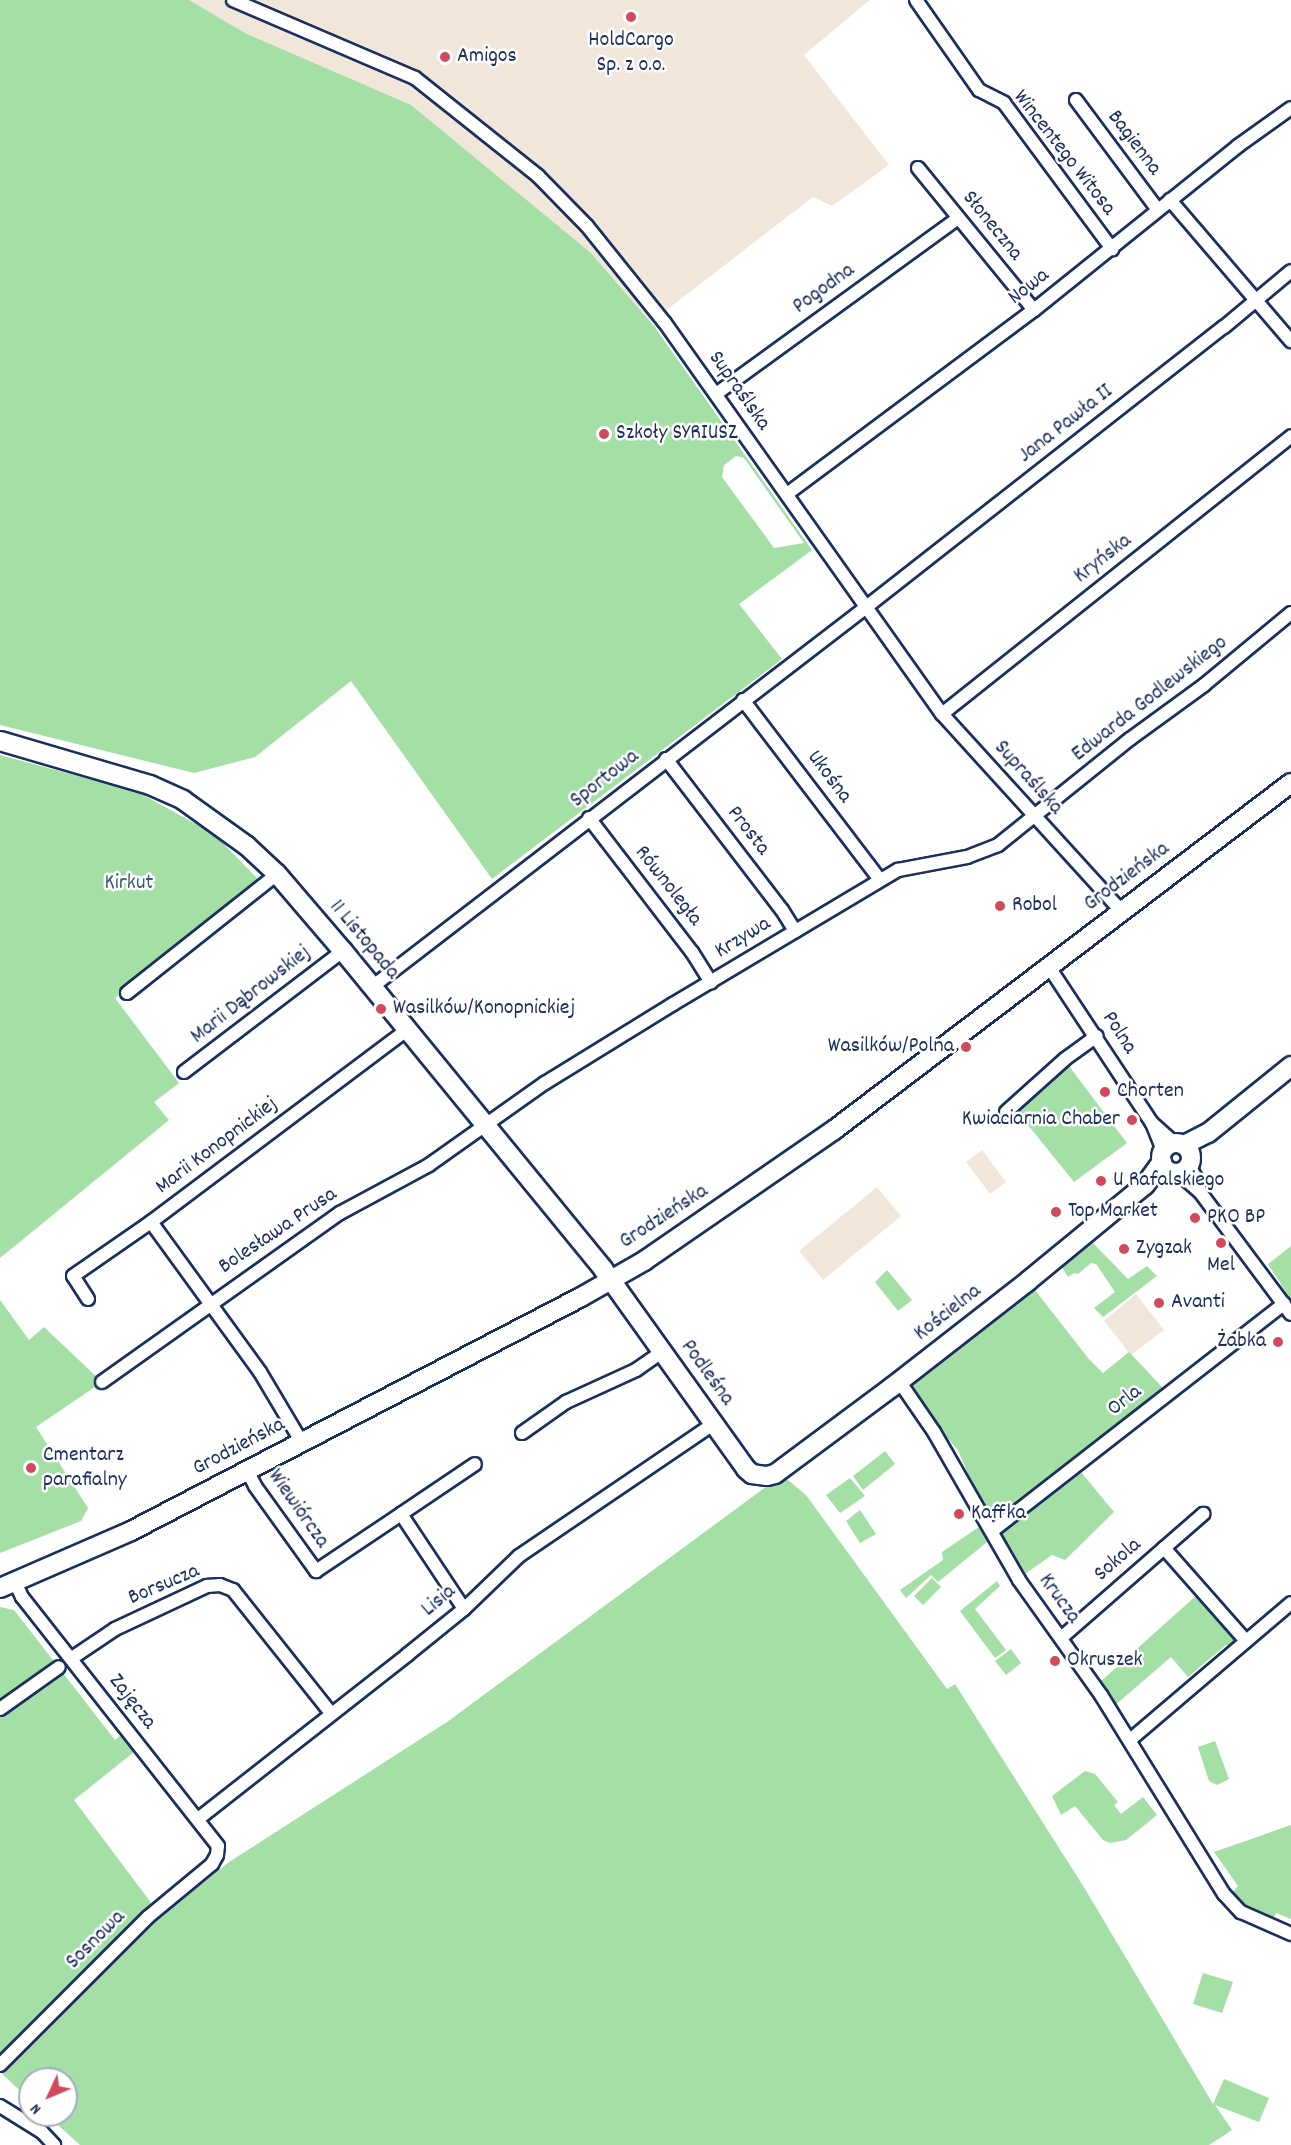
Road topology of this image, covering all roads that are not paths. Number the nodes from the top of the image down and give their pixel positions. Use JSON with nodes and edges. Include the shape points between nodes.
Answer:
{"nodes":[{"id":1,"x":233,"y":0,"type":"edge"},
{"id":2,"x":916,"y":0,"type":"edge"},
{"id":3,"x":1076,"y":100,"type":"dead end"},
{"id":4,"x":1291,"y":108,"type":"edge"},
{"id":5,"x":918,"y":168,"type":"dead end"},
{"id":6,"x":1170,"y":200,"type":"junction"},
{"id":7,"x":1158,"y":210,"type":"junction"},
{"id":8,"x":958,"y":218,"type":"junction"},
{"id":9,"x":1112,"y":249,"type":"junction"},
{"id":10,"x":1291,"y":271,"type":"edge"},
{"id":11,"x":1255,"y":301,"type":"junction"},
{"id":12,"x":1034,"y":310,"type":"junction"},
{"id":13,"x":1291,"y":341,"type":"edge"},
{"id":14,"x":716,"y":394,"type":"junction"},
{"id":15,"x":1291,"y":436,"type":"edge"},
{"id":16,"x":787,"y":494,"type":"junction"},
{"id":17,"x":864,"y":608,"type":"junction"},
{"id":18,"x":1291,"y":613,"type":"edge"},
{"id":19,"x":744,"y":700,"type":"junction"},
{"id":20,"x":942,"y":714,"type":"junction"},
{"id":21,"x":0,"y":741,"type":"edge"},
{"id":22,"x":666,"y":759,"type":"junction"},
{"id":23,"x":1291,"y":783,"type":"edge"},
{"id":24,"x":589,"y":818,"type":"junction"},
{"id":25,"x":1035,"y":818,"type":"junction"},
{"id":26,"x":276,"y":874,"type":"junction"},
{"id":27,"x":880,"y":880,"type":"junction"},
{"id":28,"x":1122,"y":912,"type":"junction"},
{"id":29,"x":795,"y":932,"type":"junction"},
{"id":30,"x":343,"y":951,"type":"junction"},
{"id":31,"x":1049,"y":967,"type":"junction"},
{"id":32,"x":711,"y":982,"type":"junction"},
{"id":33,"x":372,"y":987,"type":"junction"},
{"id":34,"x":127,"y":993,"type":"dead end"},
{"id":35,"x":407,"y":1030,"type":"junction"},
{"id":36,"x":1097,"y":1036,"type":"junction"},
{"id":37,"x":1291,"y":1066,"type":"edge"},
{"id":38,"x":184,"y":1072,"type":"dead end"},
{"id":39,"x":1006,"y":1112,"type":"dead end"},
{"id":40,"x":485,"y":1125,"type":"junction"},
{"id":41,"x":1176,"y":1158,"type":"junction"},
{"id":42,"x":151,"y":1222,"type":"junction"},
{"id":43,"x":611,"y":1280,"type":"junction"},
{"id":44,"x":88,"y":1299,"type":"dead end"},
{"id":45,"x":210,"y":1303,"type":"junction"},
{"id":46,"x":1287,"y":1309,"type":"edge"},
{"id":47,"x":662,"y":1352,"type":"junction"},
{"id":48,"x":899,"y":1381,"type":"junction"},
{"id":49,"x":102,"y":1382,"type":"dead end"},
{"id":50,"x":713,"y":1424,"type":"junction"},
{"id":51,"x":522,"y":1433,"type":"dead end"},
{"id":52,"x":301,"y":1441,"type":"junction"},
{"id":53,"x":475,"y":1464,"type":"dead end"},
{"id":54,"x":248,"y":1470,"type":"junction"},
{"id":55,"x":775,"y":1474,"type":"joint"},
{"id":56,"x":401,"y":1514,"type":"junction"},
{"id":57,"x":1203,"y":1514,"type":"dead end"},
{"id":58,"x":992,"y":1532,"type":"junction"},
{"id":59,"x":1164,"y":1548,"type":"junction"},
{"id":60,"x":7,"y":1585,"type":"edge"},
{"id":61,"x":1291,"y":1603,"type":"edge"},
{"id":62,"x":464,"y":1609,"type":"junction"},
{"id":63,"x":1061,"y":1638,"type":"junction"},
{"id":64,"x":1246,"y":1641,"type":"junction"},
{"id":65,"x":72,"y":1658,"type":"junction"},
{"id":66,"x":59,"y":1667,"type":"dead end"},
{"id":67,"x":0,"y":1708,"type":"edge"},
{"id":68,"x":331,"y":1713,"type":"junction"},
{"id":69,"x":1130,"y":1740,"type":"junction"},
{"id":70,"x":198,"y":1819,"type":"junction"},
{"id":71,"x":218,"y":1846,"type":"joint"},
{"id":72,"x":1291,"y":1934,"type":"edge"},
{"id":73,"x":0,"y":2065,"type":"edge"},
{"id":74,"x":0,"y":2106,"type":"edge"},
{"id":75,"x":54,"y":2145,"type":"edge"}],
"edges":[{"from":1,"to":14,"type":"street","name":"Supraślska","via":[[415,78],[538,176],[587,226]]},
{"from":2,"to":9,"type":"street","name":"Wincentego Witosa","via":[[979,90],[1004,103]]},
{"from":3,"to":7,"type":"street","name":"Bagienna"},
{"from":4,"to":6,"type":"street","name":"Nowa"},
{"from":5,"to":8,"type":"street","name":"Słoneczna"},
{"from":6,"to":7,"type":"street","name":"Nowa"},
{"from":6,"to":11,"type":"street"},
{"from":7,"to":9,"type":"street","name":"Nowa"},
{"from":8,"to":12,"type":"street","name":"Słoneczna"},
{"from":8,"to":14,"type":"street","name":"Pogodna"},
{"from":9,"to":12,"type":"street","name":"Nowa"},
{"from":10,"to":11,"type":"street","name":"Jana Pawła II"},
{"from":11,"to":13,"type":"street"},
{"from":11,"to":17,"type":"street","name":"Jana Pawła II"},
{"from":12,"to":16,"type":"street","name":"Nowa"},
{"from":14,"to":16,"type":"street","name":"Supraślska"},
{"from":15,"to":20,"type":"street","name":"Kryńska"},
{"from":16,"to":17,"type":"street","name":"Supraślska"},
{"from":17,"to":19,"type":"street","name":"Sportowa"},
{"from":17,"to":20,"type":"street","name":"Supraślska"},
{"from":18,"to":25,"type":"street","name":"Edwarda Godlewskiego"},
{"from":19,"to":22,"type":"street","name":"Sportowa"},
{"from":19,"to":27,"type":"street","name":"Ukośna"},
{"from":20,"to":25,"type":"street","name":"Supraślska"},
{"from":21,"to":26,"type":"street","name":"11 Listopada","via":[[110,772],[183,800],[248,846]]},
{"from":22,"to":24,"type":"street","name":"Sportowa"},
{"from":22,"to":29,"type":"street","name":"Prosta"},
{"from":23,"to":28,"type":"street","name":"Grodzieńska"},
{"from":24,"to":32,"type":"street","name":"Równoległa"},
{"from":24,"to":33,"type":"street","name":"Sportowa"},
{"from":25,"to":27,"type":"street","name":"Krzywa","via":[[998,845],[967,857],[898,870]]},
{"from":25,"to":28,"type":"street","name":"Supraślska"},
{"from":26,"to":30,"type":"street","name":"11 Listopada"},
{"from":26,"to":34,"type":"street"},
{"from":27,"to":29,"type":"street","name":"Krzywa"},
{"from":28,"to":31,"type":"street","name":"Grodzieńska"},
{"from":29,"to":32,"type":"street","name":"Krzywa"},
{"from":30,"to":33,"type":"street","name":"11 Listopada"},
{"from":30,"to":38,"type":"street","name":"Marii Dąbrowskiej"},
{"from":31,"to":36,"type":"street","name":"Polna"},
{"from":31,"to":43,"type":"street","name":"Grodzieńska","via":[[834,1130]]},
{"from":32,"to":40,"type":"street","name":"Krzywa","via":[[545,1083]]},
{"from":33,"to":35,"type":"street","name":"11 Listopada"},
{"from":35,"to":40,"type":"street","name":"11 Listopada"},
{"from":35,"to":42,"type":"street","name":"Marii Konopnickiej"},
{"from":36,"to":39,"type":"street"},
{"from":36,"to":41,"type":"street","name":"Polna"},
{"from":37,"to":41,"type":"street","name":"Kościelna"},
{"from":40,"to":43,"type":"street","name":"11 Listopada"},
{"from":40,"to":45,"type":"street","name":"Bolesława Prusa","via":[[429,1164],[340,1213]]},
{"from":41,"to":46,"type":"street","name":"Polna","via":[[1198,1181],[1200,1192]]},
{"from":41,"to":48,"type":"street","name":"Kościelna","via":[[1020,1288]]},
{"from":42,"to":44,"type":"street","name":"Marii Konopnickiej","via":[[73,1276]]},
{"from":42,"to":45,"type":"street"},
{"from":43,"to":47,"type":"street","name":"Podleśna"},
{"from":43,"to":52,"type":"street","name":"Grodzieńska"},
{"from":45,"to":49,"type":"street","name":"Bolesława Prusa"},
{"from":45,"to":52,"type":"street","via":[[260,1372]]},
{"from":46,"to":58,"type":"street","name":"Orla"},
{"from":47,"to":50,"type":"street","name":"Podleśna"},
{"from":47,"to":51,"type":"street","via":[[636,1370],[566,1402]]},
{"from":48,"to":55,"type":"street","name":"Kościelna"},
{"from":48,"to":58,"type":"street","name":"Krucza","via":[[934,1432]]},
{"from":50,"to":55,"type":"street","name":"Podleśna","via":[[746,1469],[760,1476]]},
{"from":50,"to":62,"type":"street","name":"Lisia","via":[[519,1556]]},
{"from":52,"to":54,"type":"street","name":"Grodzieńska"},
{"from":53,"to":56,"type":"street"},
{"from":54,"to":56,"type":"street","name":"Wiewiórcza","via":[[255,1486],[316,1571]]},
{"from":54,"to":60,"type":"street","name":"Grodzieńska","via":[[131,1531]]},
{"from":56,"to":62,"type":"street"},
{"from":57,"to":59,"type":"street","name":"Sokola"},
{"from":58,"to":63,"type":"street","name":"Krucza","via":[[1019,1580]]},
{"from":59,"to":63,"type":"street","name":"Sokola"},
{"from":59,"to":64,"type":"street"},
{"from":60,"to":65,"type":"street","name":"Zajęcza","via":[[22,1597]]},
{"from":61,"to":64,"type":"street"},
{"from":62,"to":68,"type":"street","name":"Lisia"},
{"from":63,"to":69,"type":"street","name":"Krucza"},
{"from":64,"to":69,"type":"street"},
{"from":65,"to":68,"type":"street","name":"Borsucza","via":[[115,1629],[207,1586],[220,1585],[233,1590]]},
{"from":65,"to":70,"type":"street","name":"Zajęcza"},
{"from":66,"to":67,"type":"street"},
{"from":68,"to":70,"type":"street","name":"Lisia"},
{"from":69,"to":72,"type":"street","name":"Krucza","via":[[1224,1894],[1241,1912]]},
{"from":70,"to":71,"type":"street","name":"Zajęcza"},
{"from":71,"to":73,"type":"street","name":"Sosnowa","via":[[212,1864],[148,1917]]},
{"from":74,"to":75,"type":"street","via":[[42,2132]]}]}
